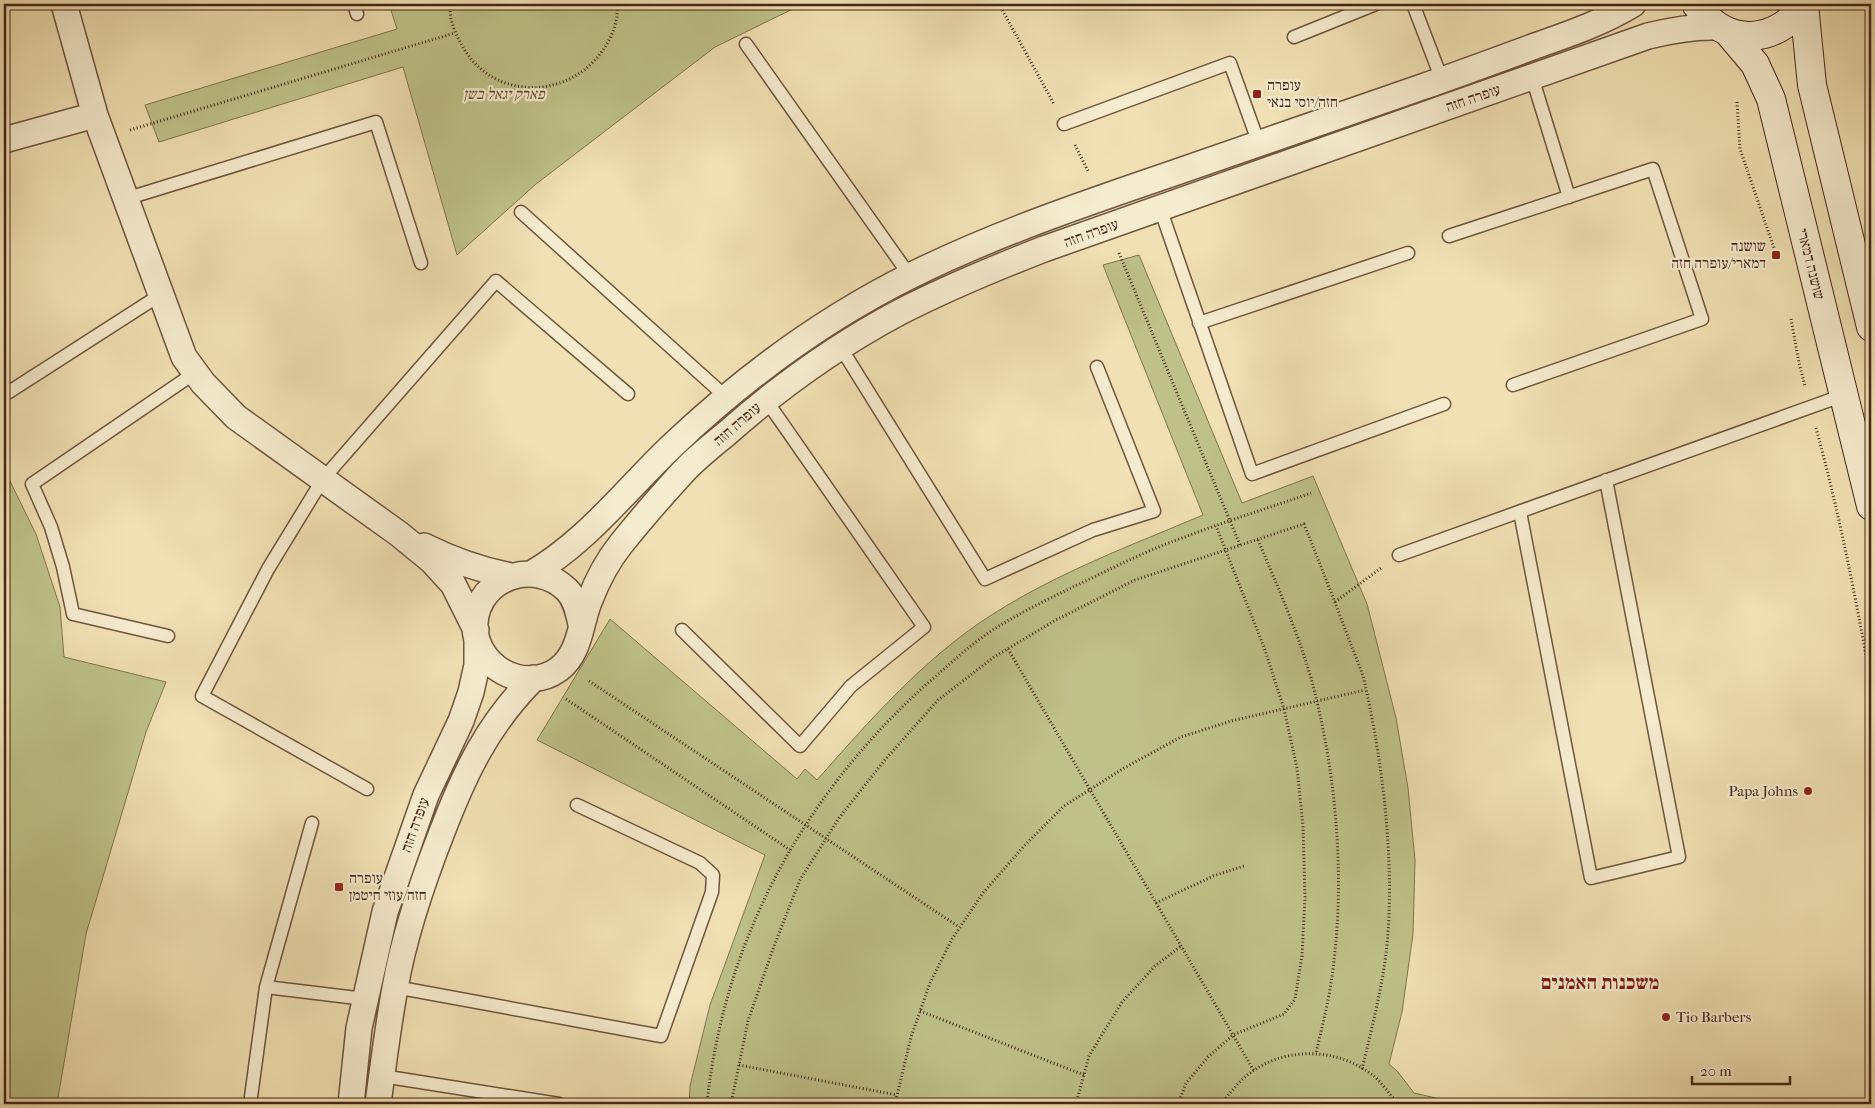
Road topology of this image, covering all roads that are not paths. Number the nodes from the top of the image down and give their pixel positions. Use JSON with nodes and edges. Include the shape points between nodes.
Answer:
{"nodes":[{"id":1,"x":64,"y":4,"type":"edge"},
{"id":2,"x":1376,"y":4,"type":"edge"},
{"id":3,"x":1413,"y":4,"type":"edge"},
{"id":4,"x":1633,"y":4,"type":"edge"},
{"id":5,"x":1696,"y":4,"type":"edge"},
{"id":6,"x":1804,"y":4,"type":"edge"},
{"id":7,"x":1723,"y":29,"type":"junction"},
{"id":8,"x":1294,"y":37,"type":"dead end"},
{"id":9,"x":746,"y":44,"type":"dead end"},
{"id":10,"x":1532,"y":77,"type":"junction"},
{"id":11,"x":1442,"y":80,"type":"junction"},
{"id":12,"x":95,"y":115,"type":"junction"},
{"id":13,"x":1064,"y":124,"type":"road end"},
{"id":14,"x":4,"y":140,"type":"edge"},
{"id":15,"x":1259,"y":144,"type":"junction"},
{"id":16,"x":1569,"y":197,"type":"junction"},
{"id":17,"x":125,"y":199,"type":"junction"},
{"id":18,"x":1160,"y":208,"type":"junction"},
{"id":19,"x":521,"y":212,"type":"dead end"},
{"id":20,"x":1449,"y":236,"type":"dead end"},
{"id":21,"x":1408,"y":253,"type":"dead end"},
{"id":22,"x":421,"y":262,"type":"dead end"},
{"id":23,"x":910,"y":276,"type":"junction"},
{"id":24,"x":160,"y":295,"type":"junction"},
{"id":25,"x":1200,"y":323,"type":"junction"},
{"id":26,"x":1871,"y":327,"type":"edge"},
{"id":27,"x":841,"y":348,"type":"junction"},
{"id":28,"x":1097,"y":368,"type":"dead end"},
{"id":29,"x":196,"y":372,"type":"junction"},
{"id":30,"x":1513,"y":385,"type":"dead end"},
{"id":31,"x":4,"y":387,"type":"edge"},
{"id":32,"x":628,"y":394,"type":"dead end"},
{"id":33,"x":1844,"y":395,"type":"junction"},
{"id":34,"x":726,"y":397,"type":"junction"},
{"id":35,"x":766,"y":400,"type":"junction"},
{"id":36,"x":1444,"y":404,"type":"dead end"},
{"id":37,"x":323,"y":479,"type":"junction"},
{"id":38,"x":1606,"y":480,"type":"junction"},
{"id":39,"x":1871,"y":506,"type":"edge"},
{"id":40,"x":1520,"y":512,"type":"junction"},
{"id":41,"x":399,"y":534,"type":"junction"},
{"id":42,"x":1399,"y":555,"type":"road end"},
{"id":43,"x":521,"y":575,"type":"junction"},
{"id":44,"x":581,"y":624,"type":"junction"},
{"id":45,"x":682,"y":630,"type":"dead end"},
{"id":46,"x":476,"y":635,"type":"junction"},
{"id":47,"x":168,"y":636,"type":"dead end"},
{"id":48,"x":534,"y":678,"type":"junction"},
{"id":49,"x":367,"y":788,"type":"dead end"},
{"id":50,"x":577,"y":805,"type":"dead end"},
{"id":51,"x":312,"y":823,"type":"dead end"},
{"id":52,"x":266,"y":987,"type":"junction"},
{"id":53,"x":395,"y":987,"type":"junction"},
{"id":54,"x":365,"y":999,"type":"junction"},
{"id":55,"x":382,"y":1076,"type":"junction"},
{"id":56,"x":250,"y":1104,"type":"edge"},
{"id":57,"x":351,"y":1104,"type":"edge"},
{"id":58,"x":378,"y":1104,"type":"edge"},
{"id":59,"x":559,"y":1104,"type":"edge"}],
"edges":[{"from":1,"to":12,"type":"street"},
{"from":2,"to":8,"type":"lane"},
{"from":3,"to":11,"type":"lane"},
{"from":4,"to":11,"type":"street","name":"עופרה חזה","via":[[1583,29]]},
{"from":5,"to":7,"type":"street","name":"שושנה דמארי","via":[[1709,21]]},
{"from":6,"to":7,"type":"street","via":[[1791,21],[1772,32],[1748,37]]},
{"from":6,"to":26,"type":"street","via":[[1812,85]]},
{"from":7,"to":10,"type":"street","name":"עופרה חזה","via":[[1693,26],[1648,36]]},
{"from":7,"to":33,"type":"street","name":"שושנה דמארי","via":[[1755,64],[1771,99]]},
{"from":9,"to":23,"type":"lane"},
{"from":10,"to":16,"type":"lane"},
{"from":10,"to":18,"type":"street","name":"עופרה חזה"},
{"from":11,"to":15,"type":"street","name":"עופרה חזה"},
{"from":12,"to":14,"type":"street"},
{"from":12,"to":17,"type":"street"},
{"from":13,"to":15,"type":"lane","via":[[1230,63]]},
{"from":15,"to":23,"type":"street","name":"עופרה חזה","via":[[1011,232]]},
{"from":16,"to":20,"type":"lane"},
{"from":16,"to":30,"type":"lane","via":[[1653,169],[1702,319]]},
{"from":17,"to":22,"type":"lane","via":[[376,122]]},
{"from":17,"to":24,"type":"street"},
{"from":18,"to":25,"type":"lane"},
{"from":18,"to":27,"type":"street","name":"עופרה חזה","via":[[972,278],[901,312]]},
{"from":19,"to":34,"type":"lane"},
{"from":21,"to":25,"type":"lane"},
{"from":23,"to":34,"type":"street","name":"עופרה חזה","via":[[818,330]]},
{"from":24,"to":29,"type":"street","via":[[184,357]]},
{"from":24,"to":31,"type":"lane","via":[[9,392]]},
{"from":25,"to":36,"type":"lane","via":[[1252,474]]},
{"from":27,"to":28,"type":"lane","via":[[985,579],[1093,530],[1154,511]]},
{"from":27,"to":35,"type":"street","name":"עופרה חזה"},
{"from":29,"to":37,"type":"street","via":[[236,417]]},
{"from":29,"to":47,"type":"lane","via":[[32,484],[64,567],[73,614]]},
{"from":32,"to":37,"type":"lane","via":[[496,281]]},
{"from":33,"to":38,"type":"lane"},
{"from":33,"to":39,"type":"street","name":"שושנה דמארי"},
{"from":34,"to":43,"type":"street","name":"עופרה חזה","via":[[652,465],[585,534],[550,563]]},
{"from":35,"to":44,"type":"street","name":"עופרה חזה","via":[[685,471],[629,534],[603,572]]},
{"from":35,"to":45,"type":"lane","via":[[924,627],[851,686],[800,746]]},
{"from":37,"to":41,"type":"street"},
{"from":37,"to":49,"type":"lane","via":[[268,568],[202,696]]},
{"from":38,"to":40,"type":"lane"},
{"from":38,"to":40,"type":"lane","via":[[1680,857],[1591,878]]},
{"from":40,"to":42,"type":"lane"},
{"from":41,"to":43,"type":"street","via":[[485,571]]},
{"from":41,"to":46,"type":"street","via":[[432,561],[453,584]]},
{"from":43,"to":44,"type":"street","via":[[536,574],[553,579],[568,591],[577,606]]},
{"from":43,"to":46,"type":"street","via":[[501,580],[487,593],[479,607]]},
{"from":44,"to":48,"type":"street","via":[[578,642],[570,659],[558,670]]},
{"from":46,"to":48,"type":"street","via":[[484,655],[495,668],[509,676]]},
{"from":46,"to":54,"type":"street","name":"עופרה חזה","via":[[477,665],[471,692],[407,847],[385,912]]},
{"from":48,"to":53,"type":"street","name":"עופרה חזה","via":[[516,695],[485,738],[451,807],[413,912]]},
{"from":50,"to":53,"type":"lane","via":[[700,863],[713,875],[712,892],[661,1036]]},
{"from":51,"to":52,"type":"lane"},
{"from":52,"to":54,"type":"lane"},
{"from":52,"to":56,"type":"lane"},
{"from":53,"to":55,"type":"street","name":"עופרה חזה"},
{"from":54,"to":57,"type":"street","name":"עופרה חזה"},
{"from":55,"to":58,"type":"street","name":"עופרה חזה"},
{"from":55,"to":59,"type":"lane"}]}
